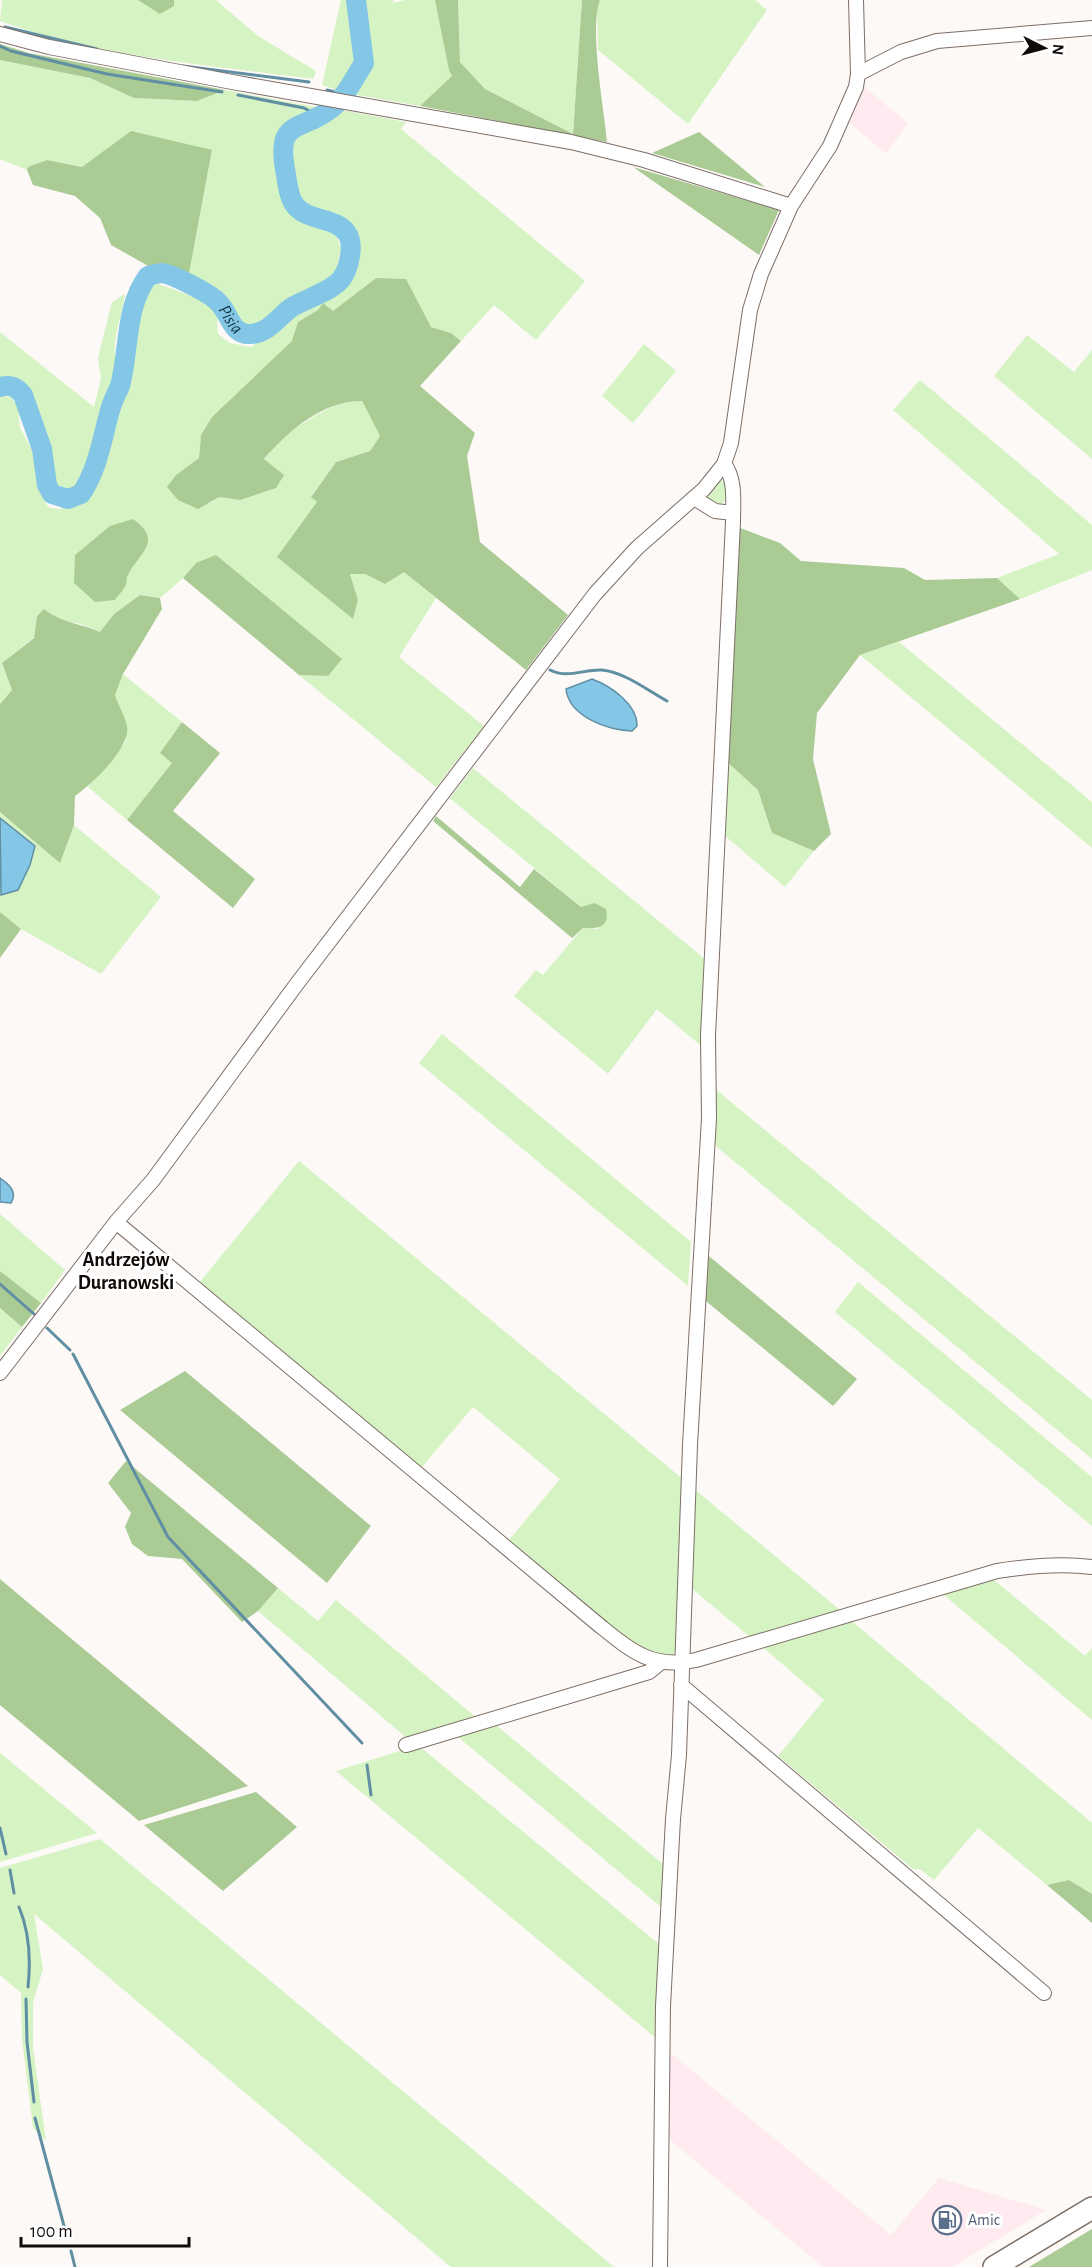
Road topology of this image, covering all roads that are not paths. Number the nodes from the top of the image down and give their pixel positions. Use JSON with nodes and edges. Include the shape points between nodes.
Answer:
{"nodes":[{"id":1,"x":856,"y":0,"type":"edge"},
{"id":2,"x":1089,"y":31,"type":"edge"},
{"id":3,"x":0,"y":34,"type":"edge"},
{"id":4,"x":858,"y":74,"type":"junction"},
{"id":5,"x":791,"y":206,"type":"junction"},
{"id":6,"x":724,"y":464,"type":"junction"},
{"id":7,"x":694,"y":498,"type":"junction"},
{"id":8,"x":733,"y":513,"type":"junction"},
{"id":9,"x":116,"y":1222,"type":"junction"},
{"id":10,"x":0,"y":1373,"type":"edge"},
{"id":11,"x":1092,"y":1567,"type":"edge"},
{"id":12,"x":660,"y":1663,"type":"junction"},
{"id":13,"x":682,"y":1663,"type":"junction"},
{"id":14,"x":681,"y":1685,"type":"junction"},
{"id":15,"x":406,"y":1745,"type":"dead end"},
{"id":16,"x":1044,"y":1993,"type":"dead end"},
{"id":17,"x":1092,"y":2208,"type":"edge"},
{"id":18,"x":660,"y":2267,"type":"edge"},
{"id":19,"x":994,"y":2267,"type":"edge"}],
"edges":[{"from":1,"to":4,"type":"street"},
{"from":2,"to":4,"type":"street","via":[[937,41],[901,52]]},
{"from":3,"to":5,"type":"street","via":[[49,47],[560,140],[619,153]]},
{"from":4,"to":5,"type":"street","via":[[843,121]]},
{"from":5,"to":6,"type":"street","via":[[768,255],[750,310]]},
{"from":6,"to":7,"type":"street"},
{"from":6,"to":8,"type":"street","via":[[732,483]]},
{"from":7,"to":8,"type":"street","via":[[715,511]]},
{"from":7,"to":9,"type":"street","via":[[637,548],[595,594],[296,985],[153,1180]]},
{"from":8,"to":13,"type":"street"},
{"from":9,"to":10,"type":"street"},
{"from":9,"to":12,"type":"street","via":[[606,1631],[636,1653]]},
{"from":11,"to":13,"type":"street","via":[[1031,1566],[997,1571]]},
{"from":12,"to":13,"type":"street"},
{"from":12,"to":15,"type":"street","via":[[649,1672]]},
{"from":13,"to":14,"type":"street"},
{"from":14,"to":16,"type":"street"},
{"from":14,"to":18,"type":"street","via":[[663,2006]]},
{"from":17,"to":19,"type":"main road"}]}
